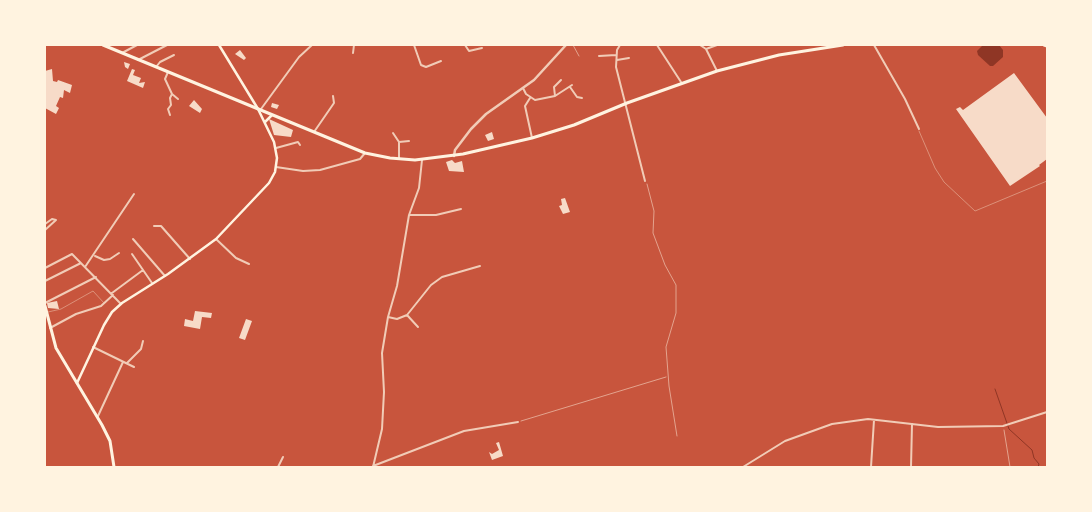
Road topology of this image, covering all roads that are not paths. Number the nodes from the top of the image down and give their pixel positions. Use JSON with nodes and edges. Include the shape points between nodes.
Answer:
{"nodes":[{"id":1,"x":103,"y":45,"type":"edge"},
{"id":2,"x":138,"y":45,"type":"edge"},
{"id":3,"x":167,"y":45,"type":"edge"},
{"id":4,"x":219,"y":45,"type":"edge"},
{"id":5,"x":312,"y":45,"type":"edge"},
{"id":6,"x":354,"y":45,"type":"edge"},
{"id":7,"x":414,"y":45,"type":"edge"},
{"id":8,"x":465,"y":45,"type":"edge"},
{"id":9,"x":566,"y":45,"type":"edge"},
{"id":10,"x":620,"y":45,"type":"edge"},
{"id":11,"x":657,"y":45,"type":"edge"},
{"id":12,"x":700,"y":45,"type":"edge"},
{"id":13,"x":717,"y":45,"type":"edge"},
{"id":14,"x":843,"y":45,"type":"edge"},
{"id":15,"x":874,"y":45,"type":"edge"},
{"id":16,"x":482,"y":48,"type":"dead end"},
{"id":17,"x":706,"y":49,"type":"junction"},
{"id":18,"x":122,"y":53,"type":"junction"},
{"id":19,"x":353,"y":53,"type":"dead end"},
{"id":20,"x":174,"y":55,"type":"dead end"},
{"id":21,"x":599,"y":56,"type":"dead end"},
{"id":22,"x":616,"y":56,"type":"junction"},
{"id":23,"x":629,"y":58,"type":"dead end"},
{"id":24,"x":137,"y":60,"type":"junction"},
{"id":25,"x":616,"y":60,"type":"junction"},
{"id":26,"x":441,"y":61,"type":"dead end"},
{"id":27,"x":156,"y":67,"type":"junction"},
{"id":28,"x":717,"y":71,"type":"junction"},
{"id":29,"x":168,"y":72,"type":"junction"},
{"id":30,"x":561,"y":80,"type":"dead end"},
{"id":31,"x":681,"y":82,"type":"junction"},
{"id":32,"x":523,"y":88,"type":"junction"},
{"id":33,"x":172,"y":94,"type":"junction"},
{"id":34,"x":333,"y":96,"type":"dead end"},
{"id":35,"x":555,"y":96,"type":"junction"},
{"id":36,"x":530,"y":97,"type":"junction"},
{"id":37,"x":582,"y":98,"type":"dead end"},
{"id":38,"x":178,"y":100,"type":"dead end"},
{"id":39,"x":627,"y":103,"type":"junction"},
{"id":40,"x":259,"y":109,"type":"junction"},
{"id":41,"x":170,"y":115,"type":"dead end"},
{"id":42,"x":272,"y":115,"type":"junction"},
{"id":43,"x":265,"y":122,"type":"junction"},
{"id":44,"x":919,"y":129,"type":"joint"},
{"id":45,"x":314,"y":132,"type":"junction"},
{"id":46,"x":394,"y":133,"type":"dead end"},
{"id":47,"x":532,"y":138,"type":"junction"},
{"id":48,"x":409,"y":141,"type":"dead end"},
{"id":49,"x":399,"y":142,"type":"junction"},
{"id":50,"x":300,"y":145,"type":"dead end"},
{"id":51,"x":276,"y":148,"type":"junction"},
{"id":52,"x":365,"y":153,"type":"junction"},
{"id":53,"x":454,"y":156,"type":"junction"},
{"id":54,"x":399,"y":159,"type":"junction"},
{"id":55,"x":422,"y":160,"type":"junction"},
{"id":56,"x":276,"y":167,"type":"junction"},
{"id":57,"x":645,"y":180,"type":"road end"},
{"id":58,"x":1047,"y":181,"type":"edge"},
{"id":59,"x":134,"y":194,"type":"dead end"},
{"id":60,"x":461,"y":209,"type":"dead end"},
{"id":61,"x":409,"y":215,"type":"junction"},
{"id":62,"x":45,"y":224,"type":"edge"},
{"id":63,"x":154,"y":226,"type":"dead end"},
{"id":64,"x":45,"y":230,"type":"edge"},
{"id":65,"x":133,"y":239,"type":"dead end"},
{"id":66,"x":216,"y":239,"type":"junction"},
{"id":67,"x":119,"y":253,"type":"dead end"},
{"id":68,"x":132,"y":254,"type":"dead end"},
{"id":69,"x":94,"y":255,"type":"junction"},
{"id":70,"x":190,"y":259,"type":"junction"},
{"id":71,"x":81,"y":263,"type":"junction"},
{"id":72,"x":250,"y":264,"type":"dead end"},
{"id":73,"x":480,"y":266,"type":"dead end"},
{"id":74,"x":85,"y":267,"type":"junction"},
{"id":75,"x":45,"y":268,"type":"edge"},
{"id":76,"x":143,"y":270,"type":"junction"},
{"id":77,"x":165,"y":276,"type":"junction"},
{"id":78,"x":96,"y":277,"type":"junction"},
{"id":79,"x":45,"y":281,"type":"edge"},
{"id":80,"x":153,"y":284,"type":"junction"},
{"id":81,"x":113,"y":294,"type":"junction"},
{"id":82,"x":104,"y":303,"type":"junction"},
{"id":83,"x":45,"y":304,"type":"edge"},
{"id":84,"x":121,"y":304,"type":"junction"},
{"id":85,"x":46,"y":312,"type":"edge"},
{"id":86,"x":407,"y":315,"type":"junction"},
{"id":87,"x":388,"y":317,"type":"junction"},
{"id":88,"x":418,"y":327,"type":"dead end"},
{"id":89,"x":49,"y":328,"type":"junction"},
{"id":90,"x":143,"y":341,"type":"dead end"},
{"id":91,"x":94,"y":347,"type":"junction"},
{"id":92,"x":123,"y":362,"type":"junction"},
{"id":93,"x":127,"y":363,"type":"junction"},
{"id":94,"x":134,"y":367,"type":"dead end"},
{"id":95,"x":80,"y":376,"type":"junction"},
{"id":96,"x":76,"y":383,"type":"junction"},
{"id":97,"x":80,"y":390,"type":"junction"},
{"id":98,"x":1047,"y":412,"type":"edge"},
{"id":99,"x":98,"y":416,"type":"junction"},
{"id":100,"x":874,"y":420,"type":"junction"},
{"id":101,"x":518,"y":422,"type":"road end"},
{"id":102,"x":912,"y":424,"type":"junction"},
{"id":103,"x":282,"y":456,"type":"dead end"},
{"id":104,"x":114,"y":467,"type":"edge"},
{"id":105,"x":278,"y":467,"type":"edge"},
{"id":106,"x":372,"y":467,"type":"edge"},
{"id":107,"x":743,"y":467,"type":"edge"},
{"id":108,"x":871,"y":467,"type":"edge"},
{"id":109,"x":911,"y":467,"type":"edge"}],
"edges":[{"from":1,"to":18,"type":"main road"},
{"from":2,"to":18,"type":"street"},
{"from":3,"to":24,"type":"street"},
{"from":4,"to":40,"type":"main road"},
{"from":5,"to":40,"type":"street"},
{"from":6,"to":19,"type":"street"},
{"from":7,"to":26,"type":"street","via":[[421,65],[426,67]]},
{"from":8,"to":16,"type":"street","via":[[469,51]]},
{"from":9,"to":32,"type":"street","via":[[545,70]]},
{"from":10,"to":22,"type":"street"},
{"from":11,"to":31,"type":"street"},
{"from":12,"to":17,"type":"street"},
{"from":13,"to":17,"type":"street"},
{"from":14,"to":28,"type":"main road","via":[[779,55]]},
{"from":15,"to":44,"type":"street"},
{"from":17,"to":28,"type":"street"},
{"from":18,"to":24,"type":"main road"},
{"from":20,"to":27,"type":"street"},
{"from":21,"to":22,"type":"street"},
{"from":22,"to":25,"type":"street"},
{"from":23,"to":25,"type":"street"},
{"from":24,"to":27,"type":"main road"},
{"from":25,"to":39,"type":"street"},
{"from":27,"to":29,"type":"main road"},
{"from":28,"to":31,"type":"main road"},
{"from":29,"to":33,"type":"street","via":[[166,83]]},
{"from":29,"to":40,"type":"main road"},
{"from":30,"to":35,"type":"street","via":[[554,87]]},
{"from":31,"to":39,"type":"main road"},
{"from":32,"to":36,"type":"street"},
{"from":32,"to":53,"type":"street","via":[[486,114],[455,150]]},
{"from":33,"to":38,"type":"street"},
{"from":33,"to":41,"type":"street","via":[[168,109]]},
{"from":34,"to":45,"type":"street","via":[[334,103]]},
{"from":35,"to":36,"type":"street","via":[[535,100]]},
{"from":35,"to":37,"type":"street","via":[[571,86],[577,97]]},
{"from":36,"to":47,"type":"street","via":[[526,106]]},
{"from":39,"to":47,"type":"main road"},
{"from":39,"to":57,"type":"street"},
{"from":40,"to":42,"type":"main road"},
{"from":40,"to":43,"type":"main road"},
{"from":42,"to":43,"type":"main road"},
{"from":42,"to":45,"type":"main road"},
{"from":43,"to":51,"type":"main road"},
{"from":44,"to":58,"type":"lane","via":[[944,182],[975,212]]},
{"from":45,"to":52,"type":"main road"},
{"from":46,"to":49,"type":"street"},
{"from":47,"to":53,"type":"main road"},
{"from":48,"to":49,"type":"street"},
{"from":49,"to":54,"type":"street"},
{"from":50,"to":51,"type":"street","via":[[298,142]]},
{"from":51,"to":56,"type":"main road"},
{"from":52,"to":54,"type":"main road"},
{"from":52,"to":56,"type":"street","via":[[360,159],[320,170],[303,172]]},
{"from":53,"to":55,"type":"main road"},
{"from":54,"to":55,"type":"main road"},
{"from":55,"to":61,"type":"street","via":[[419,188]]},
{"from":56,"to":66,"type":"main road","via":[[269,183]]},
{"from":59,"to":69,"type":"street"},
{"from":60,"to":61,"type":"street","via":[[436,215]]},
{"from":61,"to":87,"type":"street","via":[[397,286]]},
{"from":62,"to":64,"type":"street","via":[[56,220]]},
{"from":63,"to":70,"type":"street","via":[[161,226]]},
{"from":65,"to":77,"type":"street"},
{"from":66,"to":70,"type":"main road"},
{"from":66,"to":72,"type":"street","via":[[236,258]]},
{"from":67,"to":69,"type":"street","via":[[104,260]]},
{"from":68,"to":76,"type":"street"},
{"from":69,"to":74,"type":"street"},
{"from":70,"to":77,"type":"main road"},
{"from":71,"to":74,"type":"street"},
{"from":71,"to":75,"type":"street","via":[[72,254]]},
{"from":71,"to":79,"type":"street"},
{"from":73,"to":86,"type":"street","via":[[442,277],[431,285]]},
{"from":74,"to":78,"type":"street"},
{"from":76,"to":80,"type":"street"},
{"from":76,"to":81,"type":"street"},
{"from":77,"to":80,"type":"main road"},
{"from":78,"to":81,"type":"street"},
{"from":78,"to":83,"type":"street"},
{"from":80,"to":84,"type":"main road"},
{"from":81,"to":82,"type":"street"},
{"from":81,"to":84,"type":"street"},
{"from":82,"to":85,"type":"lane","via":[[93,291],[61,309]]},
{"from":82,"to":89,"type":"street"},
{"from":83,"to":85,"type":"main road"},
{"from":84,"to":91,"type":"main road","via":[[108,318]]},
{"from":85,"to":89,"type":"main road"},
{"from":86,"to":87,"type":"street","via":[[397,319]]},
{"from":86,"to":88,"type":"street"},
{"from":87,"to":106,"type":"street","via":[[382,353],[382,429]]},
{"from":89,"to":96,"type":"main road","via":[[56,348]]},
{"from":90,"to":93,"type":"street"},
{"from":91,"to":92,"type":"street"},
{"from":91,"to":95,"type":"main road"},
{"from":92,"to":93,"type":"street"},
{"from":92,"to":99,"type":"street"},
{"from":93,"to":94,"type":"street"},
{"from":95,"to":96,"type":"main road"},
{"from":95,"to":97,"type":"main road"},
{"from":96,"to":97,"type":"main road"},
{"from":97,"to":99,"type":"main road"},
{"from":98,"to":102,"type":"street","via":[[1004,426]]},
{"from":99,"to":104,"type":"main road","via":[[110,441]]},
{"from":100,"to":102,"type":"street"},
{"from":100,"to":107,"type":"street","via":[[832,424],[797,435]]},
{"from":100,"to":108,"type":"street"},
{"from":101,"to":106,"type":"street","via":[[464,431]]},
{"from":102,"to":109,"type":"street"},
{"from":103,"to":105,"type":"street"}]}
